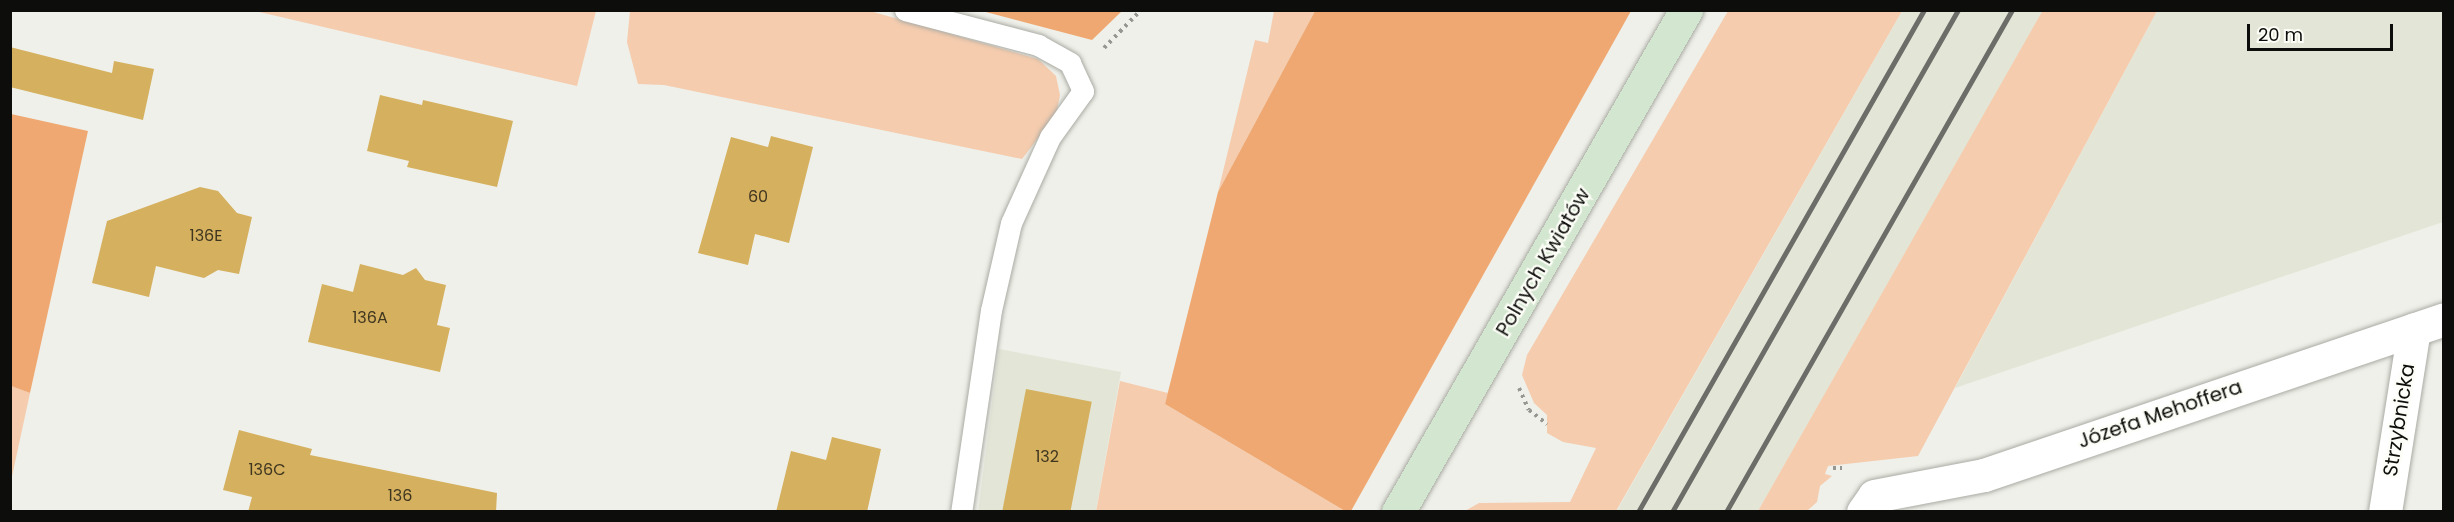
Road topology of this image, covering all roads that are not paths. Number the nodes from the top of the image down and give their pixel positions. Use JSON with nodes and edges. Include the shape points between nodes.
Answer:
{"nodes":[{"id":1,"x":904,"y":10,"type":"edge"},
{"id":2,"x":1686,"y":10,"type":"edge"},
{"id":3,"x":2428,"y":324,"type":"edge"},
{"id":4,"x":1868,"y":504,"type":"edge"},
{"id":5,"x":961,"y":512,"type":"edge"},
{"id":6,"x":1398,"y":512,"type":"edge"},
{"id":7,"x":2385,"y":512,"type":"edge"}],
"edges":[{"from":1,"to":5,"type":"lane","via":[[1038,45],[1070,63],[1083,91],[1050,137],[1011,223],[991,310]]},
{"from":2,"to":6,"type":"street","name":"Polnych Kwiatów"},
{"from":3,"to":4,"type":"street","name":"Józefa Mehoffera","via":[[1984,475]]},
{"from":3,"to":7,"type":"street","name":"Strzybnicka"}]}
